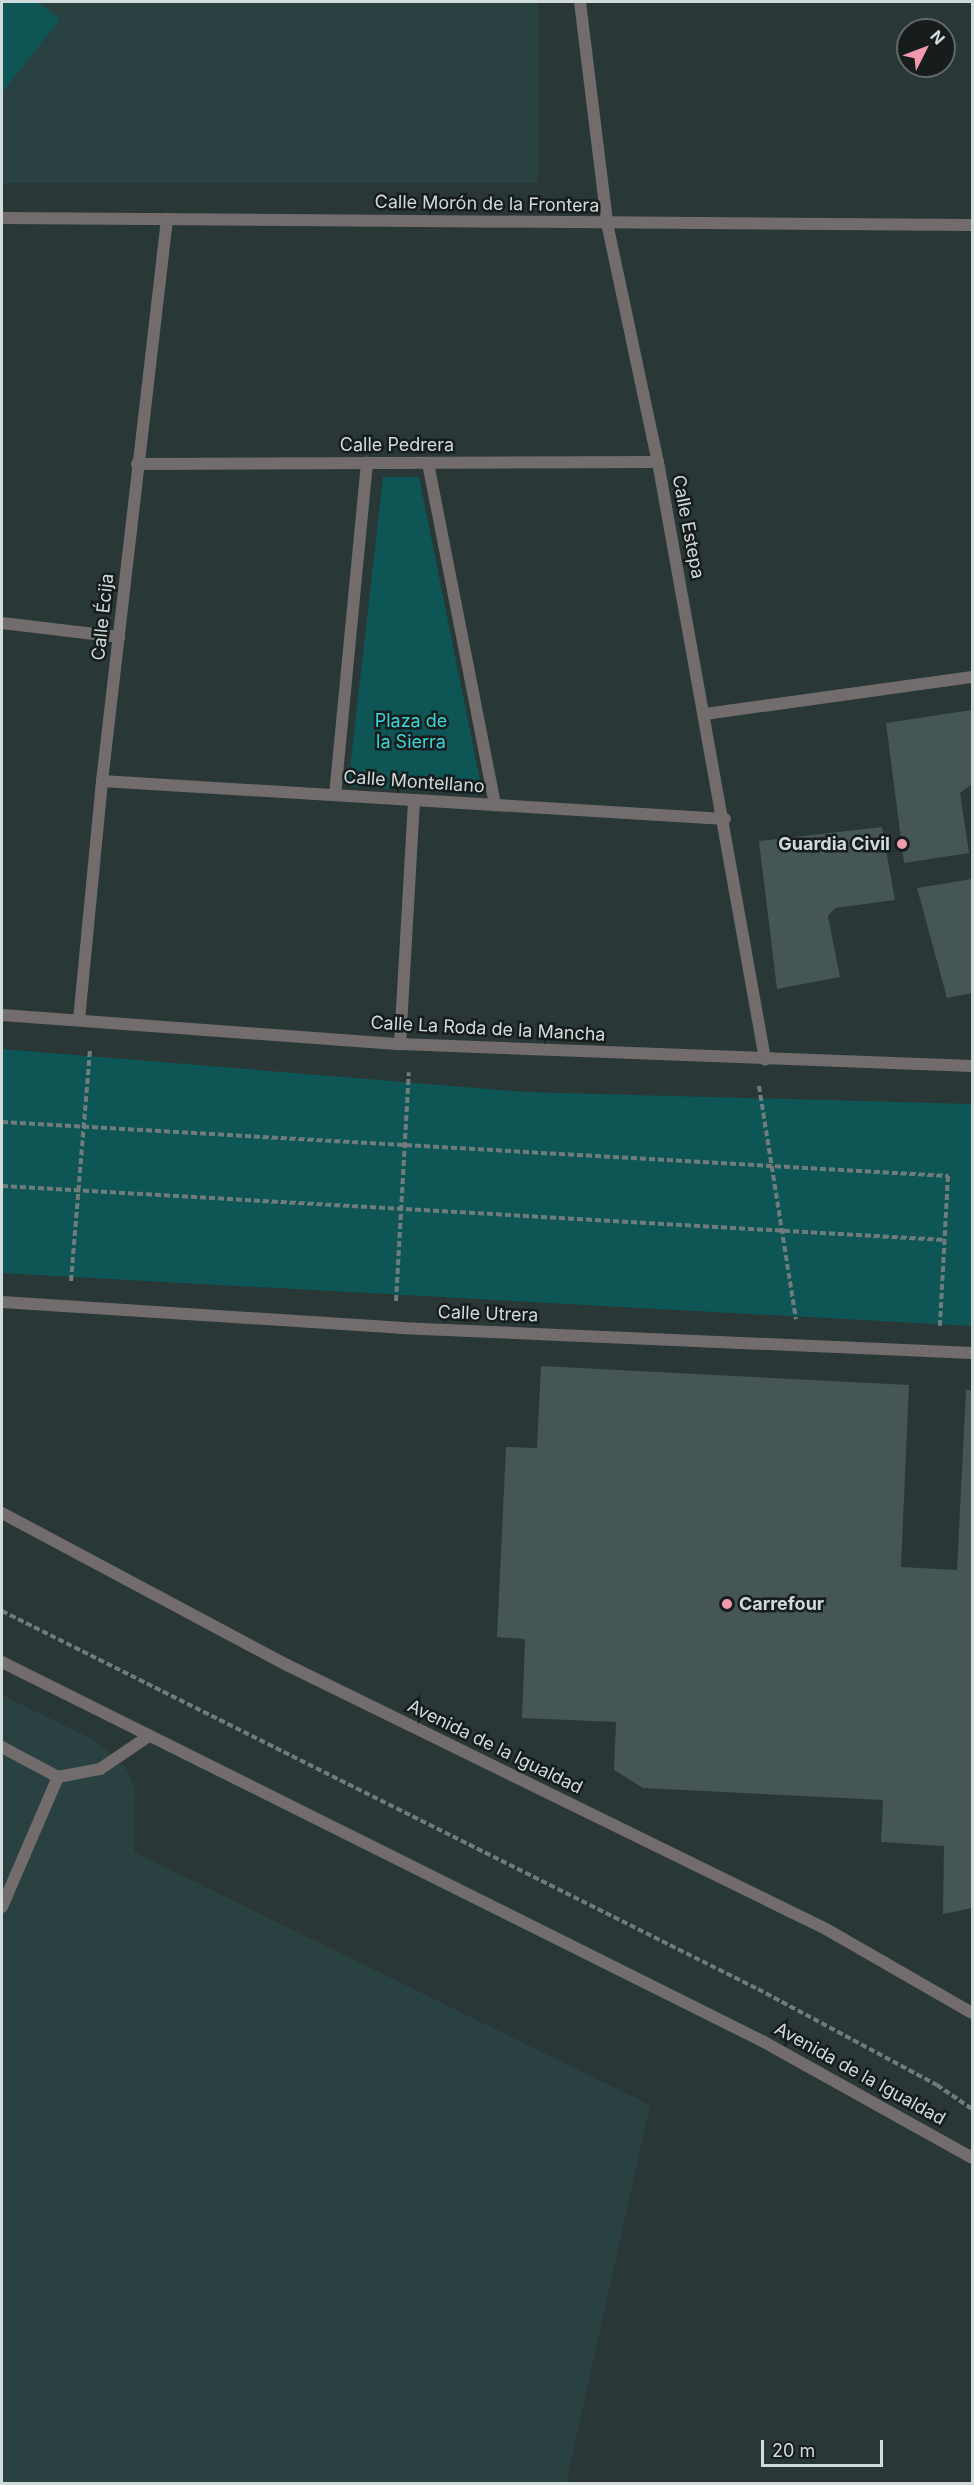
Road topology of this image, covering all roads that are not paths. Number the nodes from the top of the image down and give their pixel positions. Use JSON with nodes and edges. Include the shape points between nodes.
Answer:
{"nodes":[{"id":1,"x":580,"y":2,"type":"edge"},
{"id":2,"x":2,"y":218,"type":"edge"},
{"id":3,"x":167,"y":219,"type":"junction"},
{"id":4,"x":607,"y":223,"type":"junction"},
{"id":5,"x":972,"y":225,"type":"edge"},
{"id":6,"x":658,"y":462,"type":"junction"},
{"id":7,"x":368,"y":463,"type":"junction"},
{"id":8,"x":428,"y":463,"type":"junction"},
{"id":9,"x":137,"y":464,"type":"junction"},
{"id":10,"x":2,"y":623,"type":"edge"},
{"id":11,"x":119,"y":637,"type":"junction"},
{"id":12,"x":972,"y":677,"type":"edge"},
{"id":13,"x":705,"y":714,"type":"junction"},
{"id":14,"x":102,"y":781,"type":"junction"},
{"id":15,"x":335,"y":795,"type":"junction"},
{"id":16,"x":414,"y":800,"type":"junction"},
{"id":17,"x":495,"y":805,"type":"junction"},
{"id":18,"x":725,"y":819,"type":"junction"},
{"id":19,"x":2,"y":1015,"type":"edge"},
{"id":20,"x":79,"y":1020,"type":"junction"},
{"id":21,"x":405,"y":1044,"type":"junction"},
{"id":22,"x":760,"y":1059,"type":"junction"},
{"id":23,"x":972,"y":1066,"type":"edge"},
{"id":24,"x":2,"y":1302,"type":"edge"},
{"id":25,"x":972,"y":1353,"type":"edge"},
{"id":26,"x":2,"y":1512,"type":"edge"},
{"id":27,"x":2,"y":1662,"type":"edge"},
{"id":28,"x":149,"y":1736,"type":"junction"},
{"id":29,"x":2,"y":1747,"type":"edge"},
{"id":30,"x":58,"y":1777,"type":"junction"},
{"id":31,"x":2,"y":1907,"type":"edge"},
{"id":32,"x":972,"y":2013,"type":"edge"},
{"id":33,"x":972,"y":2158,"type":"edge"}],
"edges":[{"from":1,"to":4,"type":"street","name":"Calle Estepa"},
{"from":2,"to":3,"type":"street","name":"Calle Morón de la Frontera"},
{"from":3,"to":4,"type":"street","name":"Calle Morón de la Frontera"},
{"from":3,"to":9,"type":"street","name":"Calle Écija"},
{"from":4,"to":5,"type":"street","name":"Calle Morón de la Frontera"},
{"from":4,"to":6,"type":"street","name":"Calle Estepa"},
{"from":6,"to":8,"type":"street","name":"Calle Pedrera"},
{"from":6,"to":13,"type":"street","name":"Calle Estepa"},
{"from":7,"to":8,"type":"street","name":"Calle Pedrera"},
{"from":7,"to":9,"type":"street","name":"Calle Pedrera"},
{"from":7,"to":15,"type":"street"},
{"from":8,"to":17,"type":"street"},
{"from":9,"to":11,"type":"street","name":"Calle Écija"},
{"from":10,"to":11,"type":"street"},
{"from":11,"to":14,"type":"street","name":"Calle Écija"},
{"from":12,"to":13,"type":"street"},
{"from":13,"to":18,"type":"street","name":"Calle Estepa"},
{"from":14,"to":15,"type":"street","name":"Calle Montellano"},
{"from":14,"to":20,"type":"street","name":"Calle Écija"},
{"from":15,"to":16,"type":"street","name":"Calle Montellano"},
{"from":16,"to":17,"type":"street","name":"Calle Montellano"},
{"from":16,"to":21,"type":"street"},
{"from":17,"to":18,"type":"street","name":"Calle Montellano"},
{"from":18,"to":22,"type":"street","name":"Calle Estepa"},
{"from":19,"to":20,"type":"street","name":"Calle La Roda de la Mancha"},
{"from":20,"to":21,"type":"street","name":"Calle La Roda de la Mancha"},
{"from":21,"to":22,"type":"street","name":"Calle La Roda de la Mancha"},
{"from":22,"to":23,"type":"street","name":"Calle La Roda de la Mancha"},
{"from":24,"to":25,"type":"street","name":"Calle Utrera","via":[[394,1328]]},
{"from":26,"to":32,"type":"street","name":"Avenida de la Igualdad","via":[[287,1665],[826,1929]]},
{"from":27,"to":28,"type":"street","name":"Avenida de la Igualdad"},
{"from":28,"to":30,"type":"street","via":[[100,1769]]},
{"from":28,"to":33,"type":"street","name":"Avenida de la Igualdad","via":[[764,2042]]},
{"from":29,"to":30,"type":"street"},
{"from":30,"to":31,"type":"street"}]}
